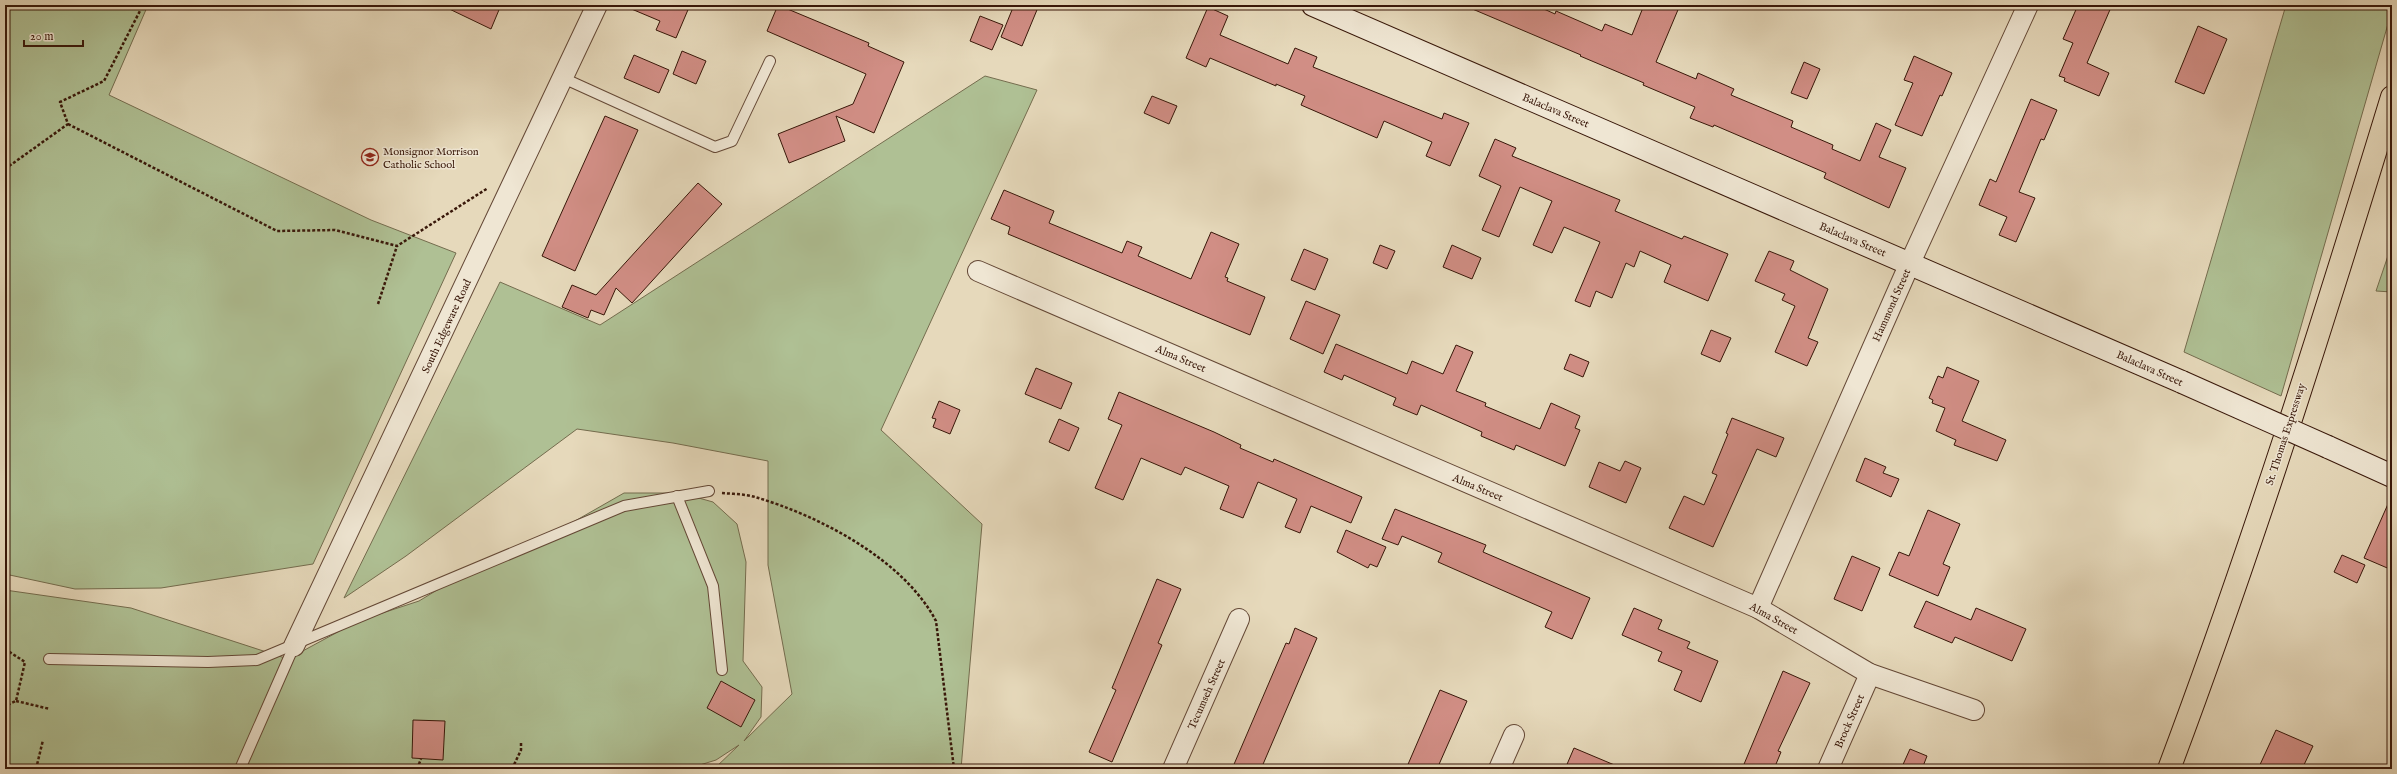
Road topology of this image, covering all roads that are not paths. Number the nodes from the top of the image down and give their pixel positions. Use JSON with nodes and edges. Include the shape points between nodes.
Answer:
{"nodes":[{"id":1,"x":597,"y":5,"type":"edge"},
{"id":2,"x":1313,"y":5,"type":"edge"},
{"id":3,"x":2028,"y":5,"type":"edge"},
{"id":4,"x":770,"y":61,"type":"dead end"},
{"id":5,"x":563,"y":78,"type":"junction"},
{"id":6,"x":2392,"y":97,"type":"edge"},
{"id":7,"x":1910,"y":263,"type":"junction"},
{"id":8,"x":978,"y":271,"type":"dead end"},
{"id":9,"x":2392,"y":476,"type":"edge"},
{"id":10,"x":709,"y":491,"type":"road end"},
{"id":11,"x":677,"y":496,"type":"junction"},
{"id":12,"x":1758,"y":608,"type":"junction"},
{"id":13,"x":1239,"y":619,"type":"dead end"},
{"id":14,"x":294,"y":646,"type":"junction"},
{"id":15,"x":49,"y":659,"type":"dead end"},
{"id":16,"x":722,"y":670,"type":"dead end"},
{"id":17,"x":1870,"y":674,"type":"junction"},
{"id":18,"x":1974,"y":710,"type":"dead end"},
{"id":19,"x":1514,"y":735,"type":"dead end"},
{"id":20,"x":240,"y":769,"type":"edge"},
{"id":21,"x":1173,"y":769,"type":"edge"},
{"id":22,"x":1499,"y":769,"type":"edge"},
{"id":23,"x":1828,"y":769,"type":"edge"},
{"id":24,"x":2169,"y":769,"type":"edge"}],
"edges":[{"from":1,"to":5,"type":"street","name":"South Edgeware Road"},
{"from":2,"to":7,"type":"street","name":"Balaclava Street"},
{"from":3,"to":7,"type":"street","name":"Hammond Street"},
{"from":4,"to":5,"type":"lane","via":[[732,141],[715,147]]},
{"from":5,"to":14,"type":"street","name":"South Edgeware Road"},
{"from":6,"to":24,"type":"highway","name":"St. Thomas Expressway","via":[[2246,554]]},
{"from":7,"to":9,"type":"street","name":"Balaclava Street","bridge":true},
{"from":7,"to":12,"type":"street","name":"Hammond Street"},
{"from":8,"to":12,"type":"street","name":"Alma Street"},
{"from":10,"to":11,"type":"lane"},
{"from":11,"to":14,"type":"lane","via":[[624,506]]},
{"from":11,"to":16,"type":"lane","via":[[713,586]]},
{"from":12,"to":17,"type":"street","name":"Alma Street"},
{"from":13,"to":21,"type":"street","name":"Tecumseh Street"},
{"from":14,"to":15,"type":"lane","via":[[257,660],[208,662]]},
{"from":14,"to":20,"type":"lane"},
{"from":17,"to":18,"type":"street","name":"Alma Street"},
{"from":17,"to":23,"type":"street","name":"Brock Street"},
{"from":19,"to":22,"type":"street"}]}
